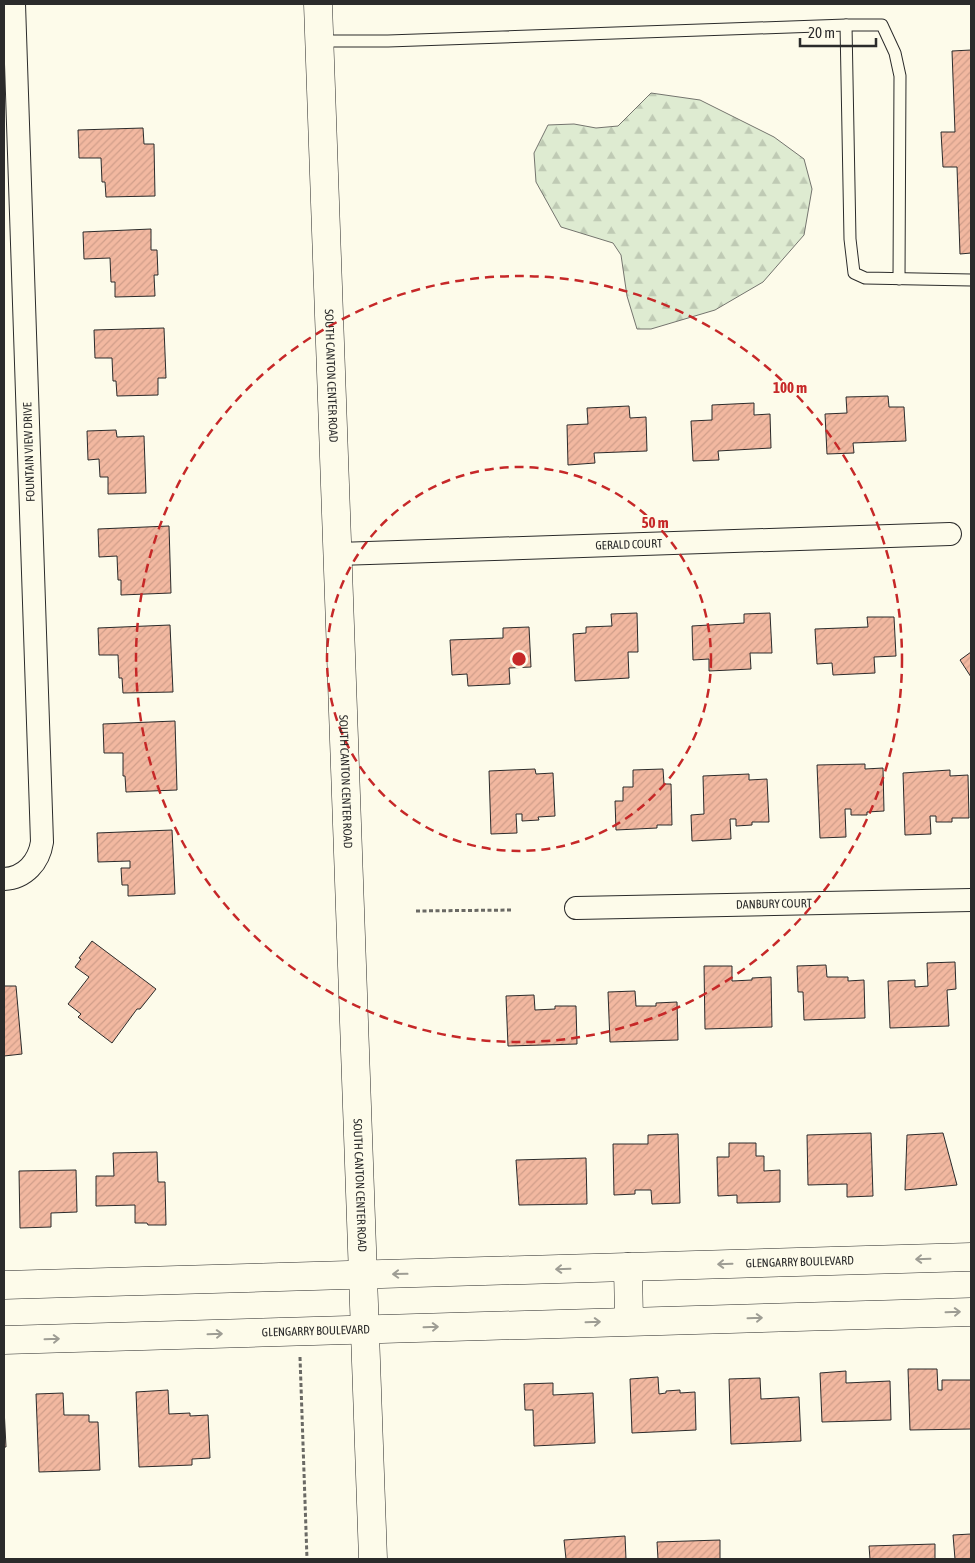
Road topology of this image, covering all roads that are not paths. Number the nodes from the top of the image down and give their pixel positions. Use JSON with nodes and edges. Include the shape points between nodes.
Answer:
{"nodes":[{"id":1,"x":14,"y":4,"type":"edge"},
{"id":2,"x":318,"y":4,"type":"edge"},
{"id":3,"x":846,"y":24,"type":"junction"},
{"id":4,"x":319,"y":41,"type":"junction"},
{"id":5,"x":899,"y":279,"type":"junction"},
{"id":6,"x":971,"y":280,"type":"edge"},
{"id":7,"x":950,"y":534,"type":"dead end"},
{"id":8,"x":338,"y":554,"type":"junction"},
{"id":9,"x":4,"y":879,"type":"edge"},
{"id":10,"x":971,"y":900,"type":"edge"},
{"id":11,"x":576,"y":908,"type":"dead end"},
{"id":12,"x":971,"y":1257,"type":"edge"},
{"id":13,"x":628,"y":1267,"type":"junction"},
{"id":14,"x":362,"y":1275,"type":"junction"},
{"id":15,"x":4,"y":1285,"type":"edge"},
{"id":16,"x":971,"y":1312,"type":"edge"},
{"id":17,"x":629,"y":1321,"type":"junction"},
{"id":18,"x":364,"y":1329,"type":"junction"},
{"id":19,"x":4,"y":1340,"type":"edge"},
{"id":20,"x":373,"y":1559,"type":"edge"}],
"edges":[{"from":1,"to":9,"type":"street","name":"FOUNTAIN VIEW DRIVE","via":[[42,842],[34,864],[24,874]]},
{"from":2,"to":4,"type":"street","name":"SOUTH CANTON CENTER ROAD"},
{"from":3,"to":4,"type":"lane"},
{"from":3,"to":5,"type":"lane","via":[[882,25],[897,61],[900,76]]},
{"from":3,"to":5,"type":"lane","via":[[850,239],[854,273],[865,278]]},
{"from":4,"to":8,"type":"street","name":"SOUTH CANTON CENTER ROAD"},
{"from":5,"to":6,"type":"lane"},
{"from":7,"to":8,"type":"street","name":"GERALD COURT"},
{"from":8,"to":14,"type":"street","name":"SOUTH CANTON CENTER ROAD"},
{"from":10,"to":11,"type":"street","name":"DANBURY COURT"},
{"from":12,"to":13,"type":"street","name":"GLENGARRY BOULEVARD","one_way":true},
{"from":13,"to":14,"type":"street","name":"GLENGARRY BOULEVARD","one_way":true},
{"from":13,"to":17,"type":"street"},
{"from":14,"to":15,"type":"street","name":"GLENGARRY BOULEVARD"},
{"from":14,"to":18,"type":"street","name":"SOUTH CANTON CENTER ROAD"},
{"from":17,"to":16,"type":"street","name":"GLENGARRY BOULEVARD","one_way":true},
{"from":18,"to":17,"type":"street","name":"GLENGARRY BOULEVARD","one_way":true},
{"from":19,"to":18,"type":"street","name":"GLENGARRY BOULEVARD","one_way":true},
{"from":18,"to":20,"type":"street","name":"SOUTH CANTON CENTER ROAD"}]}
